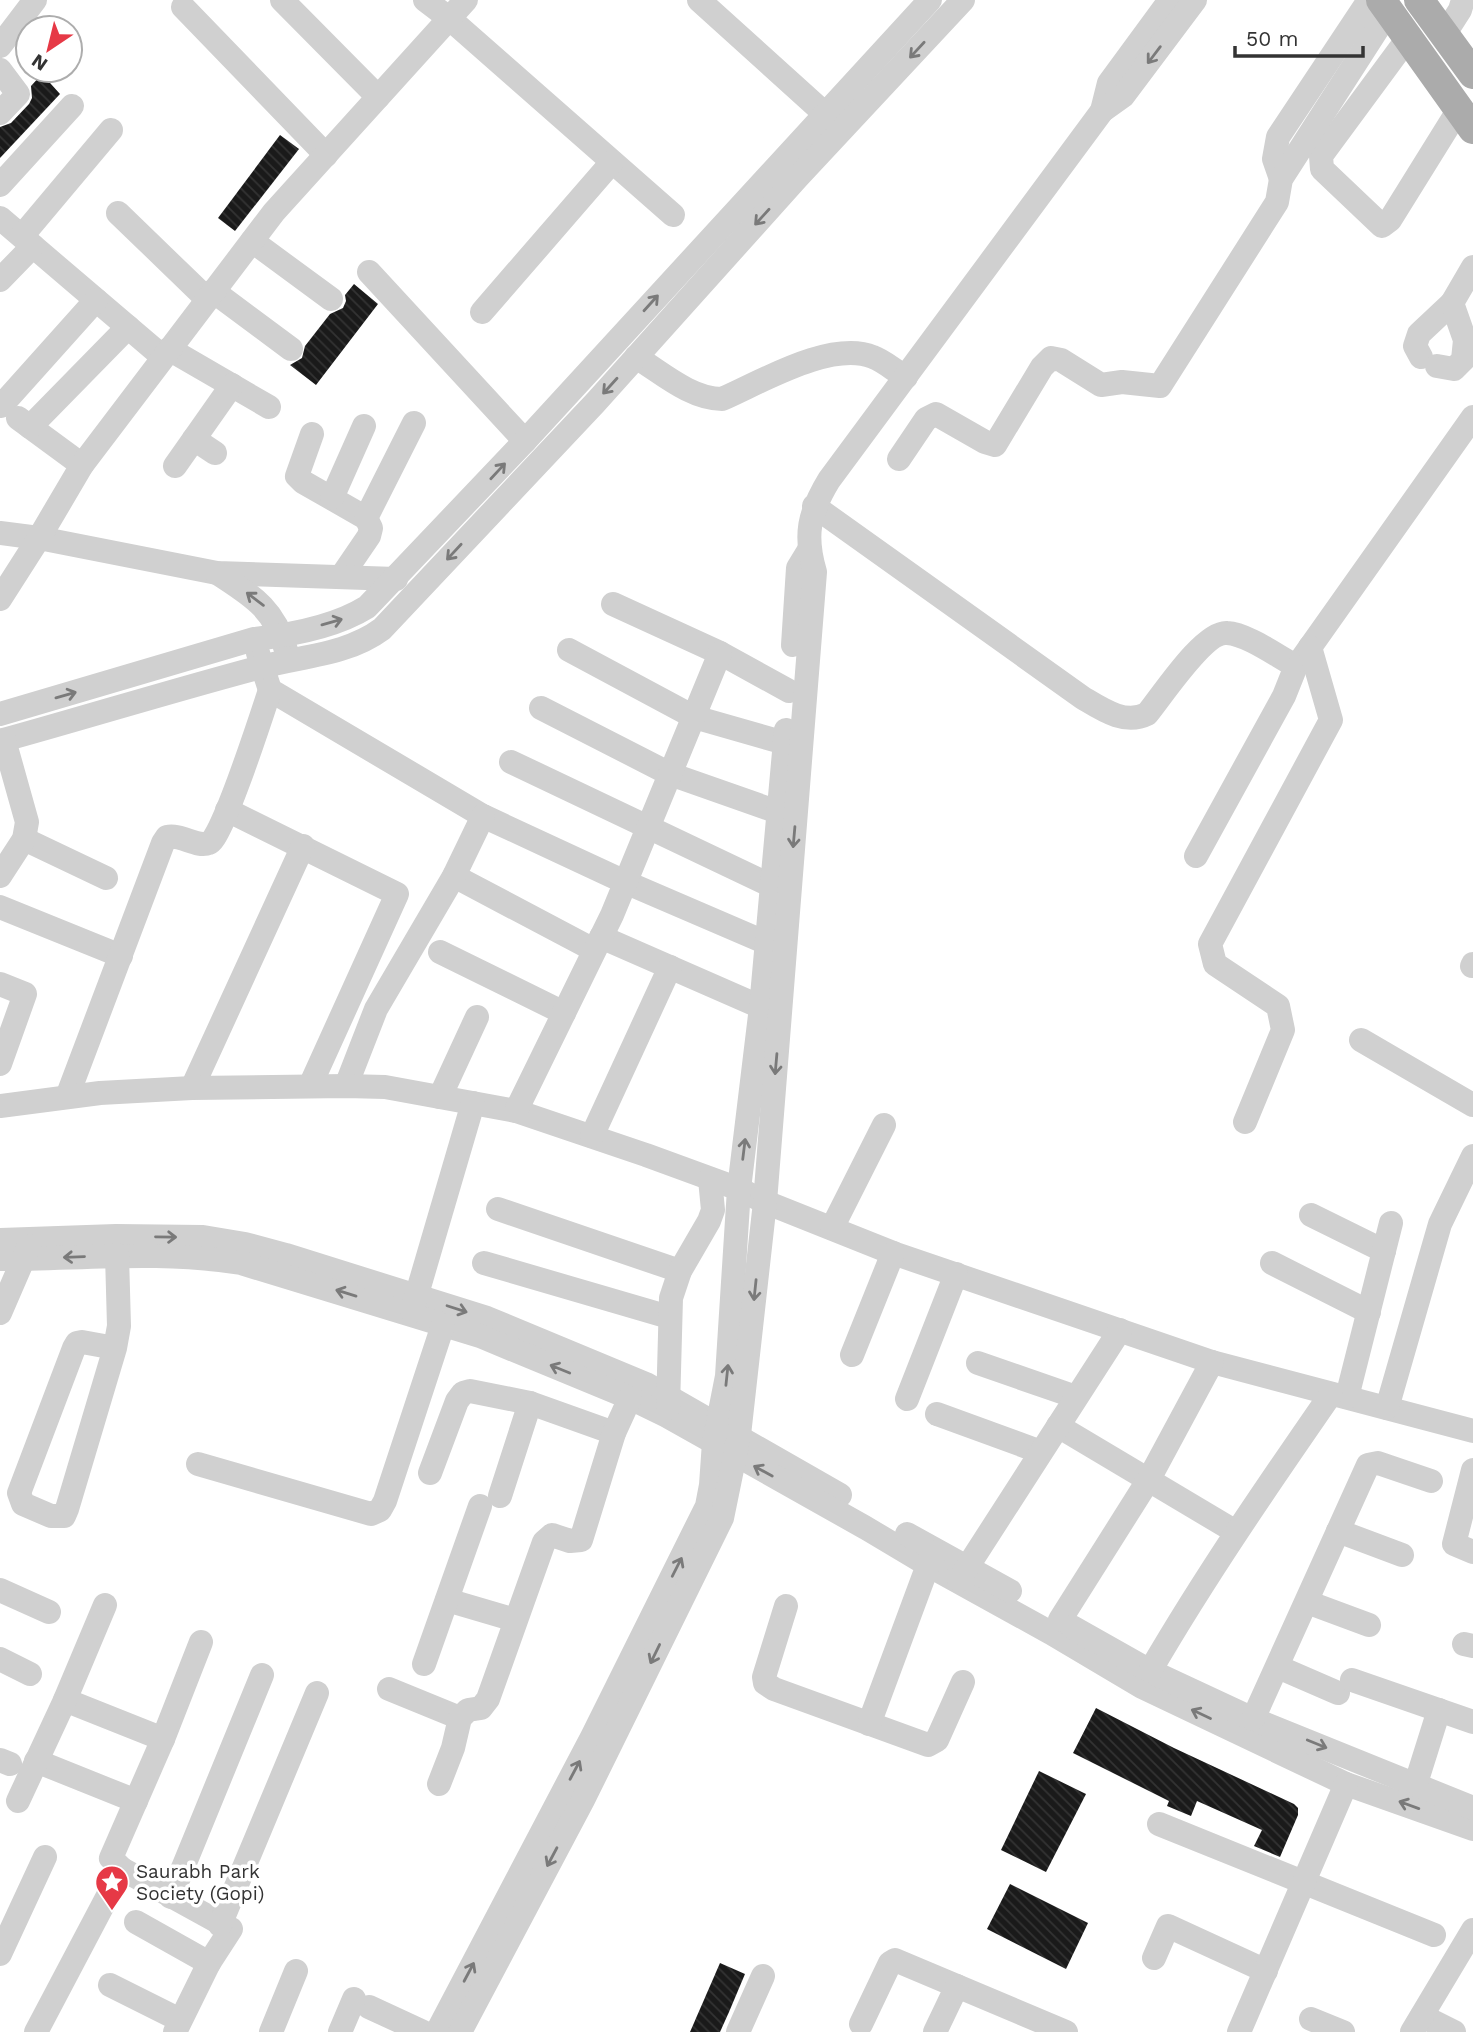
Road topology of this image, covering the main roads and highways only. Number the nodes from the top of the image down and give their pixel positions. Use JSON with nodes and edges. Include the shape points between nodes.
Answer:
{"nodes":[{"id":1,"x":1419,"y":0,"type":"edge"},
{"id":2,"x":1380,"y":4,"type":"edge"},
{"id":3,"x":1473,"y":75,"type":"edge"},
{"id":4,"x":1461,"y":112,"type":"edge"}],
"edges":[{"from":1,"to":3,"type":"main road"},
{"from":2,"to":4,"type":"main road"}]}
